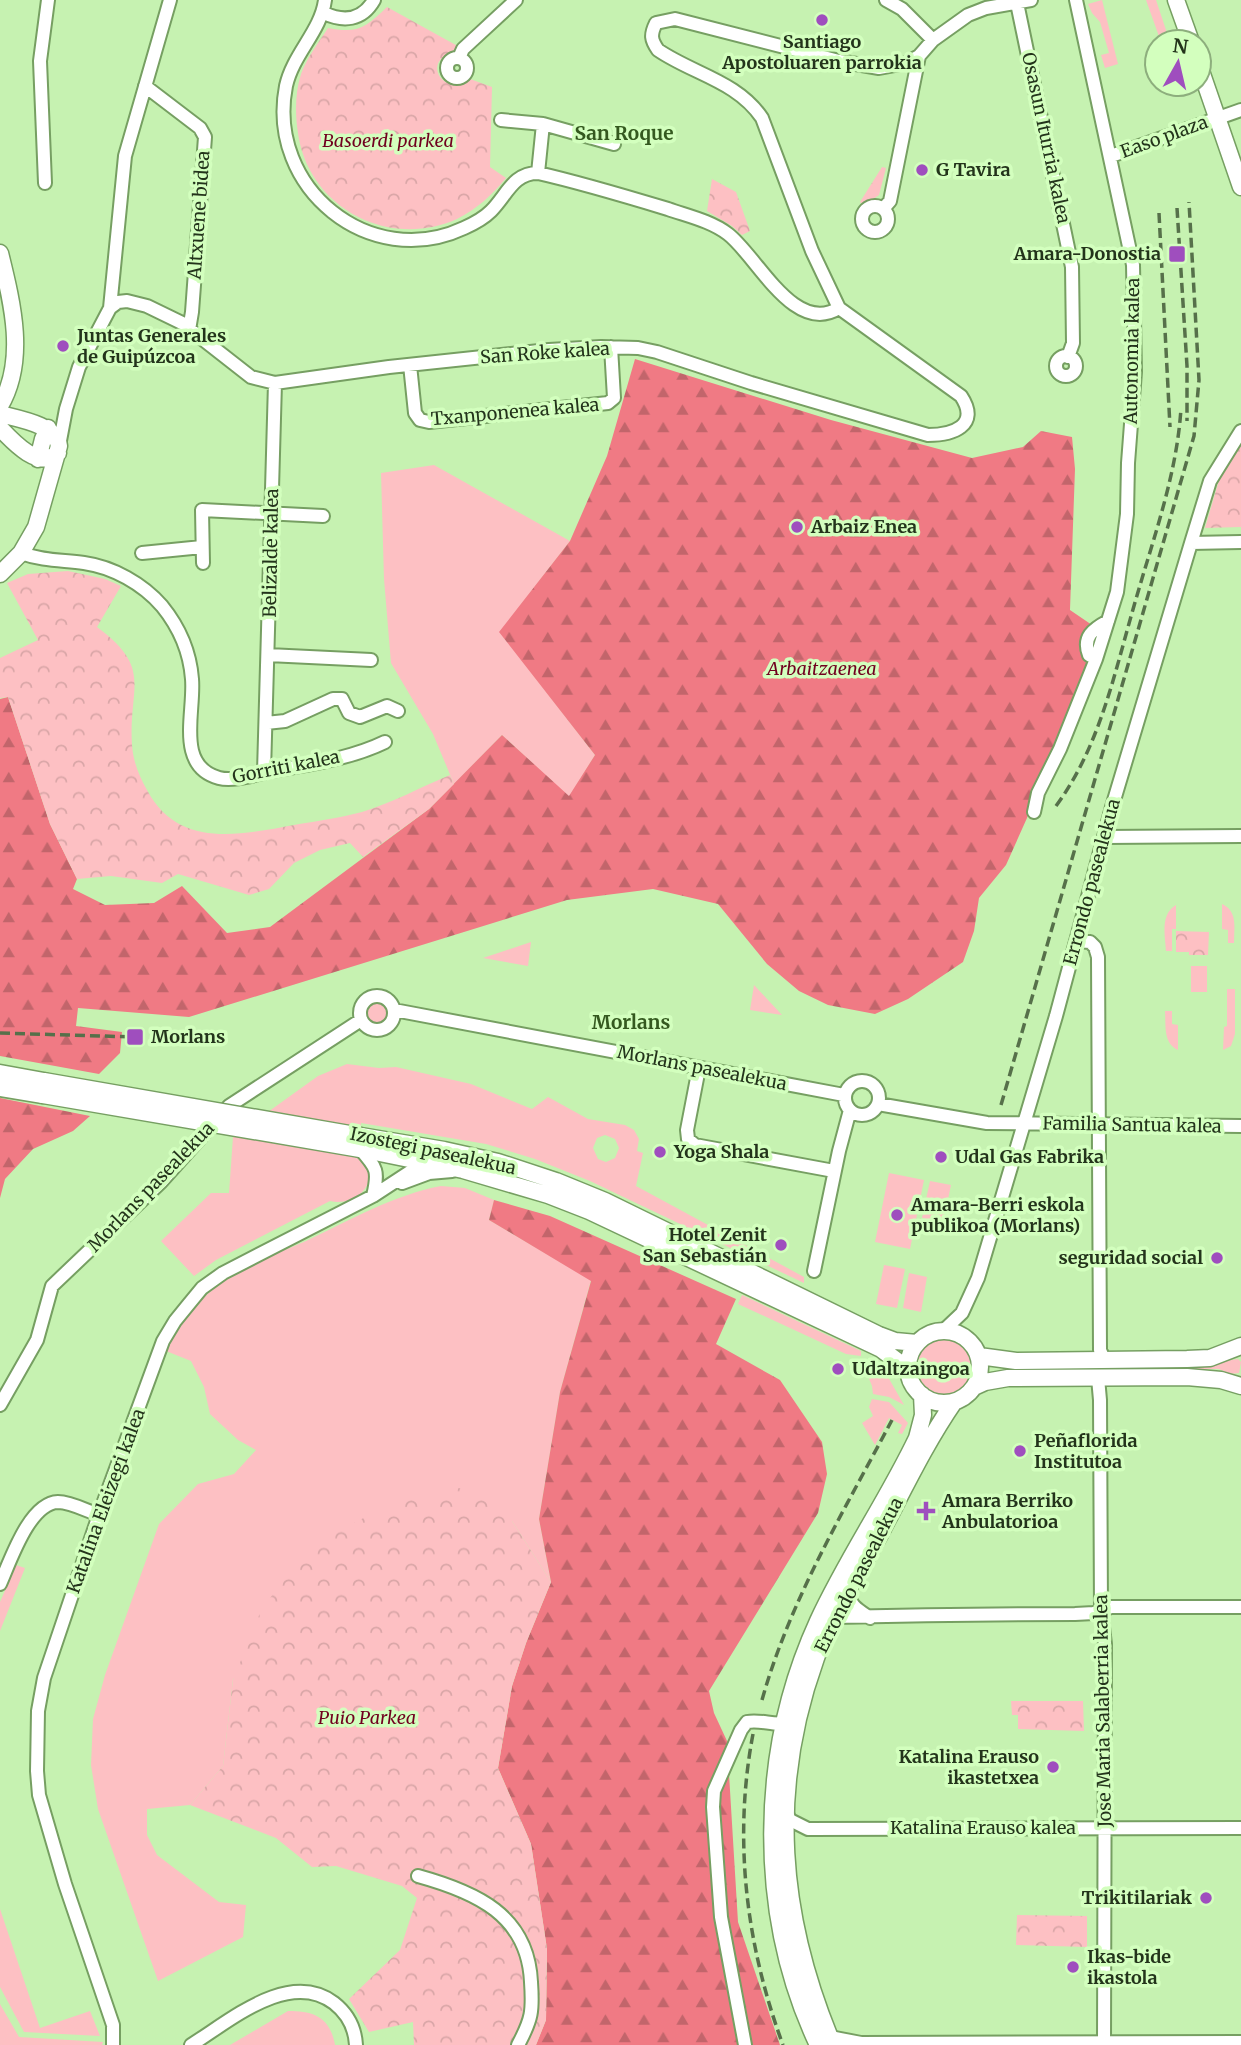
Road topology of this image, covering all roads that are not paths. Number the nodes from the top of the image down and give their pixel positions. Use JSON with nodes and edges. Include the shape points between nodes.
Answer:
{"nodes":[{"id":1,"x":48,"y":0,"type":"edge"},
{"id":2,"x":170,"y":0,"type":"edge"},
{"id":3,"x":374,"y":0,"type":"edge"},
{"id":4,"x":516,"y":0,"type":"edge"},
{"id":5,"x":886,"y":0,"type":"edge"},
{"id":6,"x":1031,"y":0,"type":"edge"},
{"id":7,"x":1076,"y":0,"type":"edge"},
{"id":8,"x":1176,"y":0,"type":"edge"},
{"id":9,"x":1009,"y":3,"type":"edge"},
{"id":10,"x":325,"y":6,"type":"edge"},
{"id":11,"x":1186,"y":28,"type":"edge"},
{"id":12,"x":933,"y":40,"type":"junction"},
{"id":13,"x":919,"y":56,"type":"junction"},
{"id":14,"x":459,"y":58,"type":"dead end"},
{"id":15,"x":145,"y":86,"type":"junction"},
{"id":16,"x":1210,"y":98,"type":"edge"},
{"id":17,"x":1241,"y":110,"type":"edge"},
{"id":18,"x":1217,"y":118,"type":"junction"},
{"id":19,"x":501,"y":120,"type":"dead end"},
{"id":20,"x":543,"y":124,"type":"junction"},
{"id":21,"x":614,"y":144,"type":"dead end"},
{"id":22,"x":1111,"y":156,"type":"junction"},
{"id":23,"x":538,"y":173,"type":"junction"},
{"id":24,"x":46,"y":183,"type":"dead end"},
{"id":25,"x":1241,"y":187,"type":"edge"},
{"id":26,"x":883,"y":209,"type":"dead end"},
{"id":27,"x":0,"y":253,"type":"edge"},
{"id":28,"x":110,"y":308,"type":"junction"},
{"id":29,"x":839,"y":308,"type":"junction"},
{"id":30,"x":189,"y":330,"type":"junction"},
{"id":31,"x":611,"y":347,"type":"junction"},
{"id":32,"x":1068,"y":357,"type":"dead end"},
{"id":33,"x":410,"y":365,"type":"junction"},
{"id":34,"x":275,"y":383,"type":"junction"},
{"id":35,"x":3,"y":401,"type":"edge"},
{"id":36,"x":66,"y":410,"type":"junction"},
{"id":37,"x":0,"y":414,"type":"edge"},
{"id":38,"x":21,"y":421,"type":"junction"},
{"id":39,"x":0,"y":428,"type":"edge"},
{"id":40,"x":48,"y":428,"type":"junction"},
{"id":41,"x":1241,"y":431,"type":"edge"},
{"id":42,"x":8,"y":439,"type":"edge"},
{"id":43,"x":59,"y":449,"type":"junction"},
{"id":44,"x":38,"y":459,"type":"junction"},
{"id":45,"x":46,"y":493,"type":"junction"},
{"id":46,"x":272,"y":514,"type":"junction"},
{"id":47,"x":323,"y":516,"type":"dead end"},
{"id":48,"x":1191,"y":542,"type":"junction"},
{"id":49,"x":1241,"y":542,"type":"edge"},
{"id":50,"x":202,"y":547,"type":"junction"},
{"id":51,"x":21,"y":553,"type":"junction"},
{"id":52,"x":142,"y":553,"type":"dead end"},
{"id":53,"x":204,"y":563,"type":"dead end"},
{"id":54,"x":0,"y":574,"type":"edge"},
{"id":55,"x":268,"y":655,"type":"junction"},
{"id":56,"x":371,"y":660,"type":"dead end"},
{"id":57,"x":398,"y":711,"type":"dead end"},
{"id":58,"x":265,"y":723,"type":"junction"},
{"id":59,"x":374,"y":734,"type":"dead end"},
{"id":60,"x":385,"y":742,"type":"dead end"},
{"id":61,"x":365,"y":750,"type":"junction"},
{"id":62,"x":264,"y":772,"type":"junction"},
{"id":63,"x":1034,"y":812,"type":"dead end"},
{"id":64,"x":1241,"y":836,"type":"edge"},
{"id":65,"x":1104,"y":837,"type":"junction"},
{"id":66,"x":1076,"y":940,"type":"junction"},
{"id":67,"x":394,"y":1010,"type":"junction"},
{"id":68,"x":360,"y":1020,"type":"junction"},
{"id":69,"x":699,"y":1068,"type":"junction"},
{"id":70,"x":0,"y":1073,"type":"edge"},
{"id":71,"x":0,"y":1088,"type":"edge"},
{"id":72,"x":44,"y":1088,"type":"junction"},
{"id":73,"x":844,"y":1095,"type":"junction"},
{"id":74,"x":878,"y":1104,"type":"junction"},
{"id":75,"x":850,"y":1111,"type":"junction"},
{"id":76,"x":1023,"y":1124,"type":"junction"},
{"id":77,"x":1098,"y":1125,"type":"junction"},
{"id":78,"x":1241,"y":1126,"type":"edge"},
{"id":79,"x":360,"y":1142,"type":"junction"},
{"id":80,"x":425,"y":1161,"type":"junction"},
{"id":81,"x":498,"y":1162,"type":"junction"},
{"id":82,"x":463,"y":1170,"type":"junction"},
{"id":83,"x":834,"y":1171,"type":"junction"},
{"id":84,"x":373,"y":1196,"type":"junction"},
{"id":85,"x":814,"y":1271,"type":"dead end"},
{"id":86,"x":943,"y":1331,"type":"junction"},
{"id":87,"x":917,"y":1343,"type":"junction"},
{"id":88,"x":1238,"y":1351,"type":"edge"},
{"id":89,"x":979,"y":1356,"type":"junction"},
{"id":90,"x":1111,"y":1360,"type":"junction"},
{"id":91,"x":908,"y":1369,"type":"junction"},
{"id":92,"x":1156,"y":1377,"type":"junction"},
{"id":93,"x":1098,"y":1378,"type":"junction"},
{"id":94,"x":1237,"y":1382,"type":"edge"},
{"id":95,"x":974,"y":1387,"type":"junction"},
{"id":96,"x":922,"y":1395,"type":"junction"},
{"id":97,"x":1241,"y":1398,"type":"edge"},
{"id":98,"x":954,"y":1402,"type":"junction"},
{"id":99,"x":0,"y":1405,"type":"edge"},
{"id":100,"x":99,"y":1515,"type":"junction"},
{"id":101,"x":0,"y":1584,"type":"edge"},
{"id":102,"x":847,"y":1594,"type":"junction"},
{"id":103,"x":1241,"y":1607,"type":"edge"},
{"id":104,"x":831,"y":1611,"type":"junction"},
{"id":105,"x":1101,"y":1611,"type":"junction"},
{"id":106,"x":870,"y":1618,"type":"junction"},
{"id":107,"x":791,"y":1722,"type":"junction"},
{"id":108,"x":785,"y":1810,"type":"junction"},
{"id":109,"x":1105,"y":1827,"type":"junction"},
{"id":110,"x":1241,"y":1828,"type":"edge"},
{"id":111,"x":808,"y":1829,"type":"junction"},
{"id":112,"x":785,"y":1844,"type":"junction"},
{"id":113,"x":418,"y":1876,"type":"dead end"},
{"id":114,"x":113,"y":2025,"type":"junction"},
{"id":115,"x":827,"y":2042,"type":"edge"},
{"id":116,"x":1241,"y":2042,"type":"edge"},
{"id":117,"x":858,"y":2044,"type":"edge"},
{"id":118,"x":1104,"y":2044,"type":"edge"},
{"id":119,"x":113,"y":2045,"type":"edge"},
{"id":120,"x":125,"y":2045,"type":"edge"},
{"id":121,"x":191,"y":2045,"type":"edge"},
{"id":122,"x":356,"y":2045,"type":"edge"},
{"id":123,"x":519,"y":2045,"type":"edge"},
{"id":124,"x":745,"y":2045,"type":"edge"}],
"edges":[{"from":1,"to":24,"type":"street","via":[[40,61]]},
{"from":2,"to":15,"type":"street"},
{"from":3,"to":10,"type":"street","via":[[361,15],[350,19],[337,19]]},
{"from":4,"to":14,"type":"street"},
{"from":5,"to":12,"type":"street","via":[[902,9]]},
{"from":6,"to":9,"type":"street"},
{"from":7,"to":22,"type":"street","name":"Autonomia kalea"},
{"from":8,"to":11,"type":"main road"},
{"from":9,"to":12,"type":"street","via":[[968,15]]},
{"from":9,"to":32,"type":"street","name":"Osasun Iturria kalea","via":[[1072,267],[1073,343]]},
{"from":10,"to":23,"type":"street","via":[[286,86],[285,130],[302,177],[332,213],[385,237],[430,240],[488,214],[520,177]]},
{"from":12,"to":13,"type":"street"},
{"from":13,"to":26,"type":"street","via":[[890,201]]},
{"from":13,"to":29,"type":"street","name":"San Roke kalea","via":[[879,68],[675,19],[656,23],[652,32],[658,50],[730,88],[757,110]]},
{"from":15,"to":28,"type":"street","via":[[125,156]]},
{"from":15,"to":30,"type":"street","name":"Altxuene bidea","via":[[200,128],[205,137]]},
{"from":16,"to":18,"type":"main road"},
{"from":17,"to":18,"type":"street","name":"Easo plaza"},
{"from":18,"to":22,"type":"street","name":"Easo plaza"},
{"from":18,"to":25,"type":"main road"},
{"from":19,"to":20,"type":"street"},
{"from":20,"to":21,"type":"street"},
{"from":20,"to":23,"type":"street"},
{"from":22,"to":63,"type":"street","name":"Autonomia kalea","via":[[1133,265],[1135,372],[1127,514],[1117,592],[1108,621],[1088,637],[1089,654],[1096,659]]},
{"from":23,"to":29,"type":"street","via":[[706,222],[727,234],[790,302],[820,315]]},
{"from":27,"to":35,"type":"main road","via":[[17,349]]},
{"from":28,"to":30,"type":"street","name":"San Roke kalea","via":[[127,301],[147,306]]},
{"from":28,"to":36,"type":"street","via":[[79,367]]},
{"from":29,"to":31,"type":"street","name":"San Roke kalea","via":[[961,396],[967,414],[962,427],[947,435],[928,435],[657,352]]},
{"from":30,"to":34,"type":"street","name":"San Roke kalea","via":[[251,377]]},
{"from":31,"to":33,"type":"street","name":"San Roke kalea"},
{"from":31,"to":33,"type":"street","name":"Txanponenea kalea","via":[[615,390],[608,403],[429,422],[415,413]]},
{"from":33,"to":34,"type":"street","name":"San Roke kalea"},
{"from":34,"to":46,"type":"street","name":"Belizalde kalea"},
{"from":35,"to":38,"type":"main road"},
{"from":36,"to":40,"type":"street"},
{"from":36,"to":43,"type":"street"},
{"from":37,"to":38,"type":"main road"},
{"from":38,"to":40,"type":"main road"},
{"from":39,"to":42,"type":"main road"},
{"from":40,"to":43,"type":"main road","via":[[58,438]]},
{"from":40,"to":44,"type":"main road"},
{"from":41,"to":48,"type":"street","name":"Errondo pasealekua","via":[[1210,481]]},
{"from":42,"to":44,"type":"main road"},
{"from":43,"to":44,"type":"main road"},
{"from":43,"to":45,"type":"main road"},
{"from":44,"to":45,"type":"main road"},
{"from":45,"to":51,"type":"main road","via":[[36,527]]},
{"from":46,"to":47,"type":"street"},
{"from":46,"to":50,"type":"street","via":[[202,510]]},
{"from":46,"to":55,"type":"street","name":"Belizalde kalea"},
{"from":48,"to":49,"type":"street"},
{"from":48,"to":65,"type":"street","name":"Errondo pasealekua"},
{"from":50,"to":52,"type":"street"},
{"from":50,"to":53,"type":"street"},
{"from":51,"to":54,"type":"main road"},
{"from":51,"to":62,"type":"street","name":"Gorriti kalea","via":[[40,560],[86,563],[138,584],[180,631],[188,654],[194,758],[206,773],[222,779]]},
{"from":55,"to":56,"type":"street"},
{"from":55,"to":58,"type":"street","name":"Belizalde kalea"},
{"from":57,"to":58,"type":"street","via":[[387,706],[360,717],[349,713],[342,699],[332,699],[285,721]]},
{"from":58,"to":62,"type":"street","name":"Belizalde kalea"},
{"from":59,"to":61,"type":"street","name":"Gorriti kalea"},
{"from":60,"to":61,"type":"street","name":"Gorriti kalea"},
{"from":61,"to":62,"type":"street","name":"Gorriti kalea"},
{"from":64,"to":65,"type":"street"},
{"from":65,"to":66,"type":"street","name":"Errondo pasealekua"},
{"from":66,"to":76,"type":"street","name":"Errondo pasealekua"},
{"from":66,"to":77,"type":"street","via":[[1090,942],[1098,957]]},
{"from":67,"to":68,"type":"street","via":[[393,1021],[384,1030],[367,1028]]},
{"from":67,"to":68,"type":"street","via":[[387,999],[375,996],[361,1006]]},
{"from":67,"to":69,"type":"street","name":"Morlans pasealekua"},
{"from":68,"to":99,"type":"street","name":"Morlans pasealekua","via":[[237,1100],[161,1182],[52,1286],[37,1340]]},
{"from":69,"to":73,"type":"street","name":"Morlans pasealekua"},
{"from":69,"to":83,"type":"street","via":[[687,1130],[695,1145]]},
{"from":70,"to":72,"type":"main road","name":"Izostegi pasealekua"},
{"from":71,"to":72,"type":"main road","name":"Izostegi pasealekua"},
{"from":72,"to":79,"type":"main road","name":"Izostegi pasealekua","bridge":true},
{"from":73,"to":74,"type":"street","via":[[850,1085],[865,1081],[878,1093]]},
{"from":73,"to":75,"type":"street"},
{"from":74,"to":75,"type":"street","via":[[866,1114]]},
{"from":74,"to":76,"type":"street","via":[[986,1123]]},
{"from":75,"to":83,"type":"street"},
{"from":76,"to":77,"type":"street","name":"Familia Santua kalea"},
{"from":76,"to":86,"type":"street","name":"Errondo pasealekua","via":[[978,1278],[961,1313]]},
{"from":77,"to":78,"type":"street","name":"Familia Santua kalea"},
{"from":77,"to":90,"type":"street","via":[[1100,1350]]},
{"from":79,"to":80,"type":"main road","name":"Izostegi pasealekua"},
{"from":79,"to":81,"type":"main road","name":"Izostegi pasealekua","via":[[444,1150]]},
{"from":79,"to":84,"type":"street","via":[[378,1177]]},
{"from":80,"to":81,"type":"street","name":"Katalina Eleizegi kalea","via":[[442,1157]]},
{"from":80,"to":82,"type":"main road","name":"Izostegi pasealekua"},
{"from":80,"to":84,"type":"street","name":"Katalina Eleizegi kalea"},
{"from":81,"to":87,"type":"main road","name":"Izostegi pasealekua","via":[[605,1201],[879,1335]]},
{"from":82,"to":84,"type":"street","via":[[429,1174]]},
{"from":82,"to":91,"type":"main road","name":"Izostegi pasealekua","via":[[589,1211],[881,1349]]},
{"from":83,"to":85,"type":"street"},
{"from":84,"to":100,"type":"street","name":"Katalina Eleizegi kalea","via":[[202,1288],[163,1340]]},
{"from":86,"to":87,"type":"main road"},
{"from":86,"to":89,"type":"main road","via":[[965,1338]]},
{"from":87,"to":91,"type":"main road"},
{"from":88,"to":90,"type":"main road","via":[[1202,1359]]},
{"from":89,"to":90,"type":"main road"},
{"from":89,"to":95,"type":"main road"},
{"from":91,"to":96,"type":"main road"},
{"from":92,"to":93,"type":"main road"},
{"from":92,"to":94,"type":"main road"},
{"from":92,"to":97,"type":"main road","via":[[1163,1384],[1219,1388]]},
{"from":93,"to":95,"type":"main road","via":[[1007,1378]]},
{"from":93,"to":105,"type":"street","name":"Jose Maria Salaberria kalea"},
{"from":95,"to":98,"type":"main road"},
{"from":96,"to":98,"type":"main road","via":[[937,1402]]},
{"from":96,"to":104,"type":"main road","name":"Errondo pasealekua","via":[[917,1438]]},
{"from":98,"to":102,"type":"main road","name":"Errondo pasealekua"},
{"from":100,"to":101,"type":"street","via":[[60,1502],[41,1509],[28,1524]]},
{"from":100,"to":114,"type":"street","name":"Katalina Eleizegi kalea","via":[[44,1678],[38,1711],[37,1771],[50,1839]]},
{"from":102,"to":104,"type":"main road","name":"Errondo pasealekua"},
{"from":102,"to":106,"type":"street","via":[[854,1607]]},
{"from":103,"to":105,"type":"street","via":[[1111,1607]]},
{"from":104,"to":106,"type":"street"},
{"from":104,"to":107,"type":"main road","name":"Errondo pasealekua","via":[[801,1661]]},
{"from":105,"to":106,"type":"street"},
{"from":105,"to":109,"type":"street","name":"Jose Maria Salaberria kalea"},
{"from":107,"to":108,"type":"main road","name":"Errondo pasealekua"},
{"from":107,"to":115,"type":"main road","name":"Errondo pasealekua","via":[[776,1780],[772,1832],[777,1896],[800,1998]]},
{"from":107,"to":124,"type":"street","via":[[747,1722],[714,1791],[722,1917]]},
{"from":108,"to":111,"type":"street","via":[[790,1821]]},
{"from":108,"to":112,"type":"main road","name":"Errondo pasealekua"},
{"from":109,"to":110,"type":"street","name":"Katalina Erauso kalea"},
{"from":109,"to":111,"type":"street","name":"Katalina Erauso kalea"},
{"from":109,"to":118,"type":"street","name":"Jose Maria Salaberria kalea"},
{"from":111,"to":112,"type":"street"},
{"from":112,"to":115,"type":"main road","name":"Errondo pasealekua","via":[[799,1951]]},
{"from":113,"to":123,"type":"street","via":[[479,1899],[504,1917],[524,1943],[532,2005],[531,2021]]},
{"from":114,"to":119,"type":"street","name":"Katalina Eleizegi kalea"},
{"from":114,"to":120,"type":"street"},
{"from":115,"to":117,"type":"street"},
{"from":116,"to":118,"type":"street"},
{"from":117,"to":118,"type":"street"},
{"from":121,"to":122,"type":"street","via":[[270,1997],[303,1991],[321,1995],[343,2012],[351,2022]]}]}
